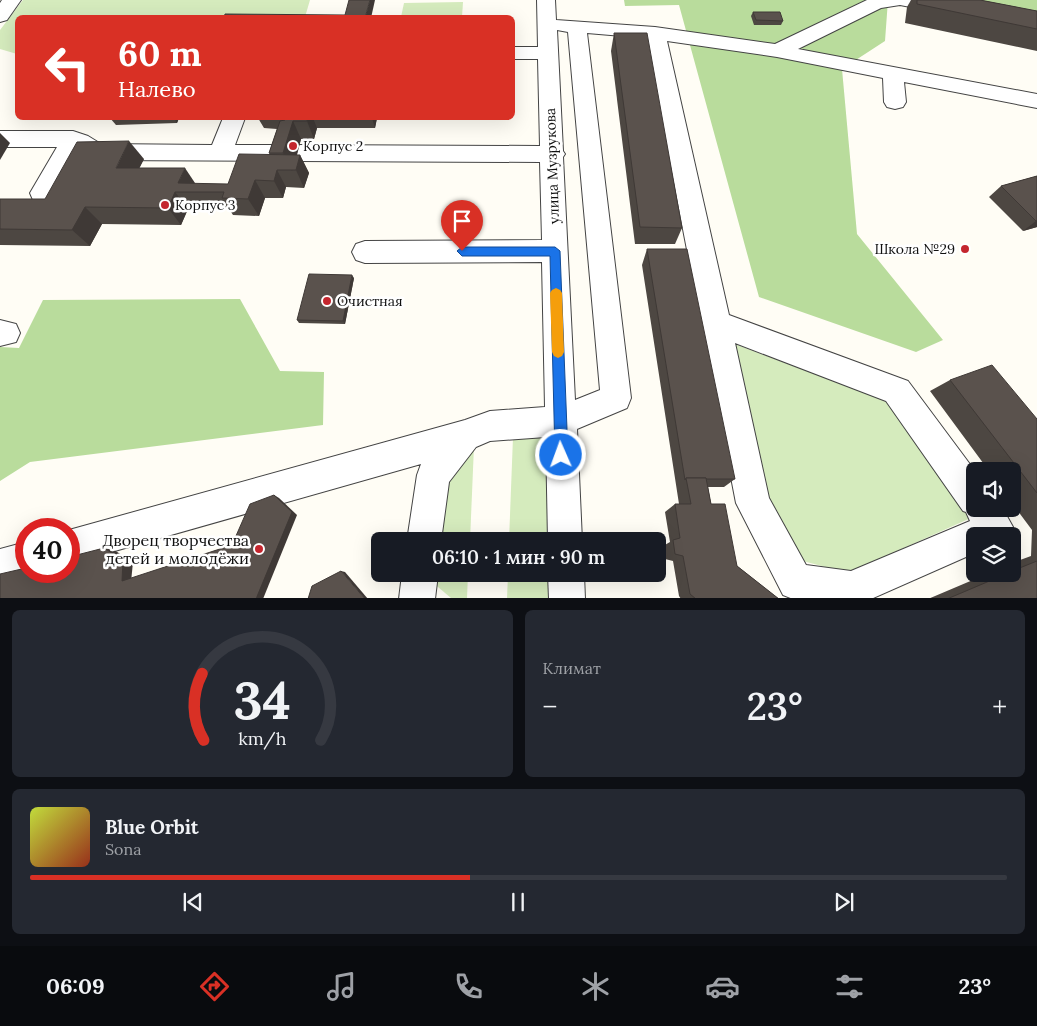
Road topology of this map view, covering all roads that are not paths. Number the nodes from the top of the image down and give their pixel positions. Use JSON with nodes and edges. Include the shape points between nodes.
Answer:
{"nodes":[{"id":1,"x":12,"y":0,"type":"edge"},
{"id":2,"x":898,"y":0,"type":"edge"},
{"id":3,"x":903,"y":0,"type":"edge"},
{"id":4,"x":960,"y":11,"type":"edge"},
{"id":5,"x":547,"y":12,"type":"edge"},
{"id":6,"x":0,"y":16,"type":"edge"},
{"id":7,"x":577,"y":27,"type":"junction"},
{"id":8,"x":655,"y":34,"type":"junction"},
{"id":9,"x":777,"y":50,"type":"junction"},
{"id":10,"x":515,"y":53,"type":"edge"},
{"id":11,"x":548,"y":53,"type":"junction"},
{"id":12,"x":892,"y":72,"type":"junction"},
{"id":13,"x":1037,"y":101,"type":"edge"},
{"id":14,"x":895,"y":102,"type":"dead end"},
{"id":15,"x":233,"y":120,"type":"edge"},
{"id":16,"x":0,"y":139,"type":"edge"},
{"id":17,"x":73,"y":139,"type":"junction"},
{"id":18,"x":220,"y":153,"type":"junction"},
{"id":19,"x":553,"y":154,"type":"junction"},
{"id":20,"x":42,"y":194,"type":"dead end"},
{"id":21,"x":555,"y":251,"type":"junction"},
{"id":22,"x":365,"y":252,"type":"dead end"},
{"id":23,"x":716,"y":323,"type":"junction"},
{"id":24,"x":560,"y":421,"type":"junction"},
{"id":25,"x":465,"y":436,"type":"junction"},
{"id":26,"x":966,"y":486,"type":"edge"},
{"id":27,"x":425,"y":532,"type":"edge"},
{"id":28,"x":565,"y":532,"type":"edge"},
{"id":29,"x":966,"y":540,"type":"edge"},
{"id":30,"x":80,"y":544,"type":"edge"},
{"id":31,"x":15,"y":562,"type":"edge"},
{"id":32,"x":0,"y":567,"type":"edge"},
{"id":33,"x":419,"y":582,"type":"edge"},
{"id":34,"x":566,"y":582,"type":"edge"},
{"id":35,"x":417,"y":598,"type":"edge"},
{"id":36,"x":567,"y":598,"type":"edge"}],
"edges":[{"from":1,"to":6,"type":"street"},
{"from":2,"to":9,"type":"street","via":[[876,3]]},
{"from":3,"to":4,"type":"street"},
{"from":5,"to":7,"type":"street"},
{"from":5,"to":11,"type":"street","name":"улица Музрукова"},
{"from":7,"to":8,"type":"street"},
{"from":7,"to":24,"type":"street","via":[[616,398]]},
{"from":8,"to":9,"type":"street"},
{"from":8,"to":23,"type":"street"},
{"from":9,"to":12,"type":"street"},
{"from":10,"to":11,"type":"street"},
{"from":11,"to":19,"type":"street","name":"улица Музрукова"},
{"from":12,"to":13,"type":"street"},
{"from":12,"to":14,"type":"street"},
{"from":15,"to":18,"type":"street"},
{"from":16,"to":17,"type":"street"},
{"from":17,"to":18,"type":"street","via":[[99,152]]},
{"from":17,"to":20,"type":"street"},
{"from":18,"to":19,"type":"street"},
{"from":19,"to":21,"type":"street","name":"улица Музрукова"},
{"from":21,"to":22,"type":"street"},
{"from":21,"to":24,"type":"street","name":"улица Музрукова"},
{"from":23,"to":26,"type":"street","via":[[897,390]]},
{"from":23,"to":29,"type":"street","via":[[753,503],[796,582],[851,589]]},
{"from":24,"to":25,"type":"street","via":[[490,426]]},
{"from":24,"to":28,"type":"street","name":"улица Музрукова"},
{"from":25,"to":27,"type":"street","via":[[433,475]]},
{"from":25,"to":30,"type":"street"},
{"from":31,"to":32,"type":"street"},
{"from":33,"to":35,"type":"street"},
{"from":34,"to":36,"type":"street"}]}
